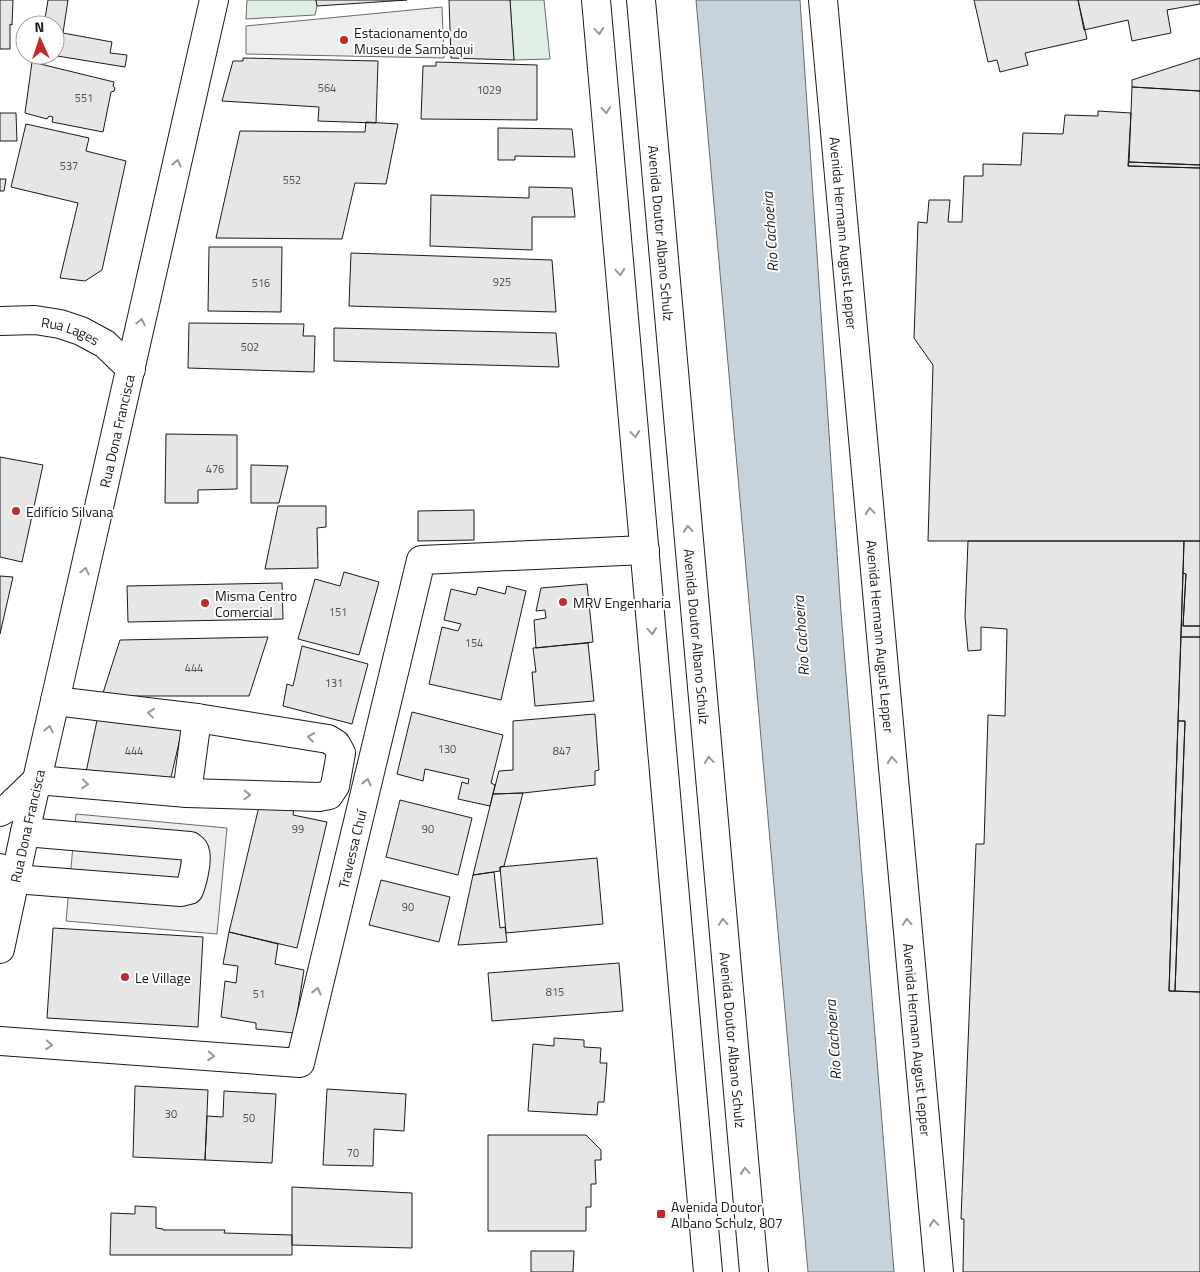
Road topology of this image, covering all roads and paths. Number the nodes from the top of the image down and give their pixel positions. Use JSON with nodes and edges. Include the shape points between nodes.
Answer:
{"nodes":[{"id":1,"x":214,"y":0,"type":"edge"},
{"id":2,"x":596,"y":0,"type":"edge"},
{"id":3,"x":641,"y":0,"type":"edge"},
{"id":4,"x":823,"y":0,"type":"edge"},
{"id":5,"x":0,"y":320,"type":"edge"},
{"id":6,"x":131,"y":369,"type":"junction"},
{"id":7,"x":645,"y":550,"type":"junction"},
{"id":8,"x":56,"y":701,"type":"junction"},
{"id":9,"x":197,"y":718,"type":"junction"},
{"id":10,"x":37,"y":780,"type":"junction"},
{"id":11,"x":187,"y":793,"type":"junction"},
{"id":12,"x":0,"y":812,"type":"edge"},
{"id":13,"x":25,"y":832,"type":"junction"},
{"id":14,"x":7,"y":874,"type":"edge"},
{"id":15,"x":0,"y":949,"type":"edge"},
{"id":16,"x":0,"y":1041,"type":"edge"},
{"id":17,"x":708,"y":1272,"type":"edge"},
{"id":18,"x":754,"y":1272,"type":"edge"},
{"id":19,"x":938,"y":1272,"type":"edge"}],
"edges":[{"from":6,"to":1,"type":"main road","name":"Rua Dona Francisca","one_way":true},
{"from":2,"to":7,"type":"main road","one_way":true},
{"from":18,"to":3,"type":"main road","name":"Avenida Doutor Albano Schulz","one_way":true},
{"from":19,"to":4,"type":"main road","name":"Avenida Hermann August Lepper","one_way":true},
{"from":5,"to":6,"type":"main road","name":"Rua Lages","via":[[36,320],[81,331],[105,344]]},
{"from":8,"to":6,"type":"main road","name":"Rua Dona Francisca","one_way":true},
{"from":16,"to":7,"type":"main road","name":"Travessa Chuí","one_way":true,"via":[[300,1063],[421,560]]},
{"from":7,"to":17,"type":"main road","one_way":true},
{"from":9,"to":8,"type":"main road","one_way":true},
{"from":10,"to":8,"type":"main road","name":"Rua Dona Francisca","one_way":true},
{"from":9,"to":11,"type":"main road"},
{"from":11,"to":9,"type":"main road","one_way":true,"via":[[329,795],[335,786],[341,753],[336,744],[328,740]]},
{"from":10,"to":11,"type":"main road","one_way":true},
{"from":10,"to":12,"type":"main road"},
{"from":10,"to":13,"type":"main road","name":"Rua Dona Francisca"},
{"from":13,"to":14,"type":"main road","name":"Rua Dona Francisca"},
{"from":13,"to":14,"type":"main road","via":[[190,846],[196,857],[192,883],[189,890],[181,892]]},
{"from":14,"to":15,"type":"main road","name":"Rua Dona Francisca"}]}
